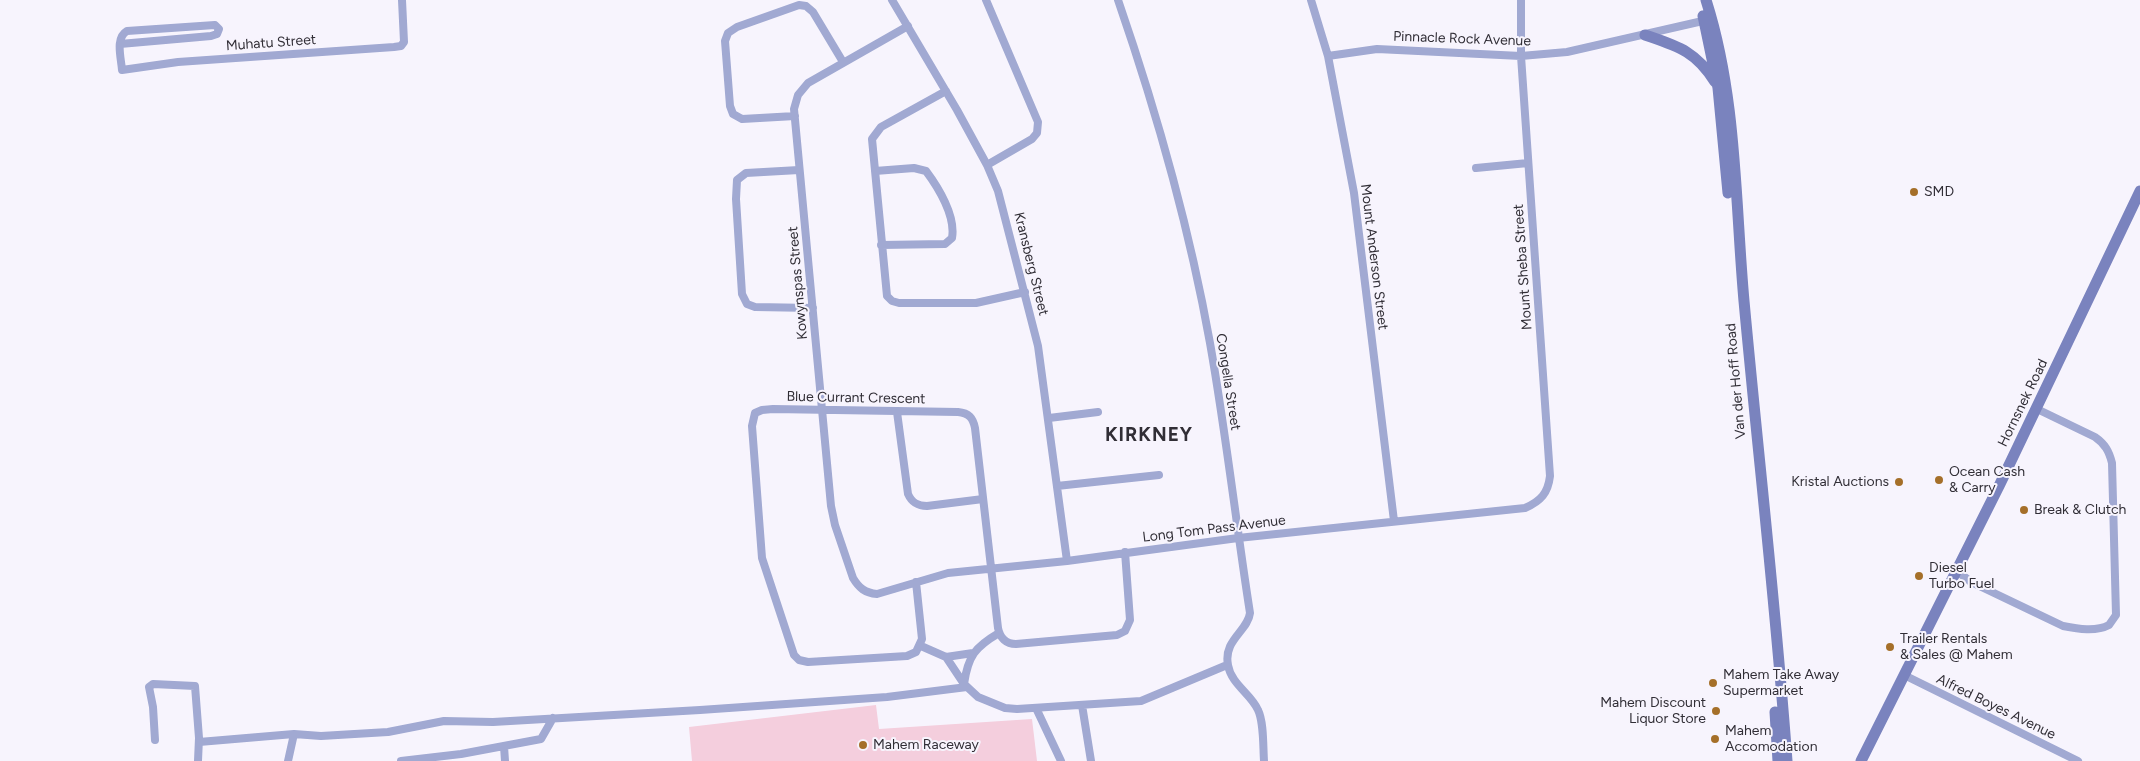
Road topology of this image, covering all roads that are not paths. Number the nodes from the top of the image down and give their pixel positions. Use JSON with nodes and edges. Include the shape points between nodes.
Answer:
{"nodes":[{"id":1,"x":402,"y":0,"type":"edge"},
{"id":2,"x":892,"y":0,"type":"edge"},
{"id":3,"x":986,"y":0,"type":"edge"},
{"id":4,"x":1118,"y":0,"type":"edge"},
{"id":5,"x":1311,"y":0,"type":"edge"},
{"id":6,"x":1521,"y":0,"type":"edge"},
{"id":7,"x":1699,"y":0,"type":"edge"},
{"id":8,"x":1706,"y":0,"type":"edge"},
{"id":9,"x":1708,"y":20,"type":"junction"},
{"id":10,"x":908,"y":26,"type":"junction"},
{"id":11,"x":1645,"y":35,"type":"junction"},
{"id":12,"x":120,"y":44,"type":"junction"},
{"id":13,"x":1328,"y":56,"type":"junction"},
{"id":14,"x":1521,"y":56,"type":"junction"},
{"id":15,"x":842,"y":62,"type":"junction"},
{"id":16,"x":1718,"y":88,"type":"junction"},
{"id":17,"x":946,"y":91,"type":"junction"},
{"id":18,"x":795,"y":116,"type":"junction"},
{"id":19,"x":1528,"y":163,"type":"junction"},
{"id":20,"x":987,"y":165,"type":"junction"},
{"id":21,"x":1476,"y":168,"type":"dead end"},
{"id":22,"x":799,"y":170,"type":"junction"},
{"id":23,"x":875,"y":171,"type":"junction"},
{"id":24,"x":2140,"y":191,"type":"edge"},
{"id":25,"x":881,"y":245,"type":"junction"},
{"id":26,"x":1025,"y":292,"type":"junction"},
{"id":27,"x":813,"y":308,"type":"junction"},
{"id":28,"x":822,"y":409,"type":"junction"},
{"id":29,"x":2037,"y":409,"type":"junction"},
{"id":30,"x":897,"y":412,"type":"junction"},
{"id":31,"x":1098,"y":412,"type":"dead end"},
{"id":32,"x":1049,"y":418,"type":"junction"},
{"id":33,"x":1159,"y":475,"type":"dead end"},
{"id":34,"x":1550,"y":476,"type":"joint"},
{"id":35,"x":1057,"y":486,"type":"junction"},
{"id":36,"x":983,"y":499,"type":"junction"},
{"id":37,"x":1394,"y":521,"type":"junction"},
{"id":38,"x":1238,"y":538,"type":"junction"},
{"id":39,"x":1126,"y":552,"type":"junction"},
{"id":40,"x":1067,"y":561,"type":"junction"},
{"id":41,"x":991,"y":568,"type":"junction"},
{"id":42,"x":1957,"y":571,"type":"junction"},
{"id":43,"x":916,"y":582,"type":"junction"},
{"id":44,"x":866,"y":592,"type":"joint"},
{"id":45,"x":999,"y":633,"type":"junction"},
{"id":46,"x":921,"y":646,"type":"junction"},
{"id":47,"x":973,"y":653,"type":"junction"},
{"id":48,"x":946,"y":657,"type":"junction"},
{"id":49,"x":1227,"y":665,"type":"junction"},
{"id":50,"x":1904,"y":675,"type":"junction"},
{"id":51,"x":966,"y":686,"type":"junction"},
{"id":52,"x":1082,"y":705,"type":"junction"},
{"id":53,"x":1036,"y":708,"type":"junction"},
{"id":54,"x":553,"y":718,"type":"junction"},
{"id":55,"x":294,"y":734,"type":"junction"},
{"id":56,"x":155,"y":740,"type":"dead end"},
{"id":57,"x":199,"y":742,"type":"junction"},
{"id":58,"x":504,"y":746,"type":"junction"},
{"id":59,"x":464,"y":757,"type":"edge"},
{"id":60,"x":425,"y":760,"type":"edge"},
{"id":61,"x":198,"y":761,"type":"edge"},
{"id":62,"x":288,"y":761,"type":"edge"},
{"id":63,"x":401,"y":761,"type":"edge"},
{"id":64,"x":505,"y":761,"type":"edge"},
{"id":65,"x":1061,"y":761,"type":"edge"},
{"id":66,"x":1092,"y":761,"type":"edge"},
{"id":67,"x":1264,"y":761,"type":"edge"},
{"id":68,"x":1778,"y":761,"type":"edge"},
{"id":69,"x":1786,"y":761,"type":"edge"},
{"id":70,"x":1861,"y":761,"type":"edge"},
{"id":71,"x":2078,"y":761,"type":"edge"}],
"edges":[{"from":1,"to":12,"type":"street","name":"Muhatu Street","via":[[404,42],[394,47],[178,62],[122,70]]},
{"from":2,"to":10,"type":"street","name":"Kransberg Street"},
{"from":3,"to":20,"type":"street","via":[[1038,125],[1032,139]]},
{"from":4,"to":38,"type":"street","name":"Congella Street","via":[[1148,84],[1185,220],[1210,344]]},
{"from":5,"to":13,"type":"street","name":"Mount Anderson Street"},
{"from":6,"to":14,"type":"street","name":"Mount Sheba Street"},
{"from":7,"to":9,"type":"main road","name":"Van der Hoff Road"},
{"from":8,"to":9,"type":"main road","name":"Van der Hoff Road"},
{"from":9,"to":11,"type":"street","name":"Pinnacle Rock Avenue"},
{"from":9,"to":16,"type":"main road","name":"Van der Hoff Road"},
{"from":9,"to":69,"type":"main road","name":"Van der Hoff Road","via":[[1728,93]]},
{"from":10,"to":15,"type":"street","name":"Kowynspas Street"},
{"from":10,"to":17,"type":"street","name":"Kransberg Street"},
{"from":11,"to":14,"type":"street","name":"Pinnacle Rock Avenue","via":[[1566,52]]},
{"from":11,"to":16,"type":"main road","via":[[1689,52]]},
{"from":12,"to":12,"type":"street","via":[[121,36],[127,31],[215,24],[218,29],[211,36]]},
{"from":13,"to":14,"type":"street","name":"Pinnacle Rock Avenue","via":[[1377,48]]},
{"from":13,"to":37,"type":"street","name":"Mount Anderson Street","via":[[1354,193]]},
{"from":14,"to":19,"type":"street","name":"Mount Sheba Street"},
{"from":15,"to":18,"type":"street","name":"Kowynspas Street","via":[[800,91],[795,102]]},
{"from":15,"to":18,"type":"street","via":[[813,12],[806,6],[754,21],[728,33],[725,41],[732,114],[742,119]]},
{"from":16,"to":68,"type":"main road","name":"Van der Hoff Road","via":[[1768,620]]},
{"from":17,"to":20,"type":"street","name":"Kransberg Street"},
{"from":17,"to":23,"type":"street","via":[[875,133],[872,139]]},
{"from":18,"to":22,"type":"street","name":"Kowynspas Street"},
{"from":19,"to":21,"type":"street"},
{"from":19,"to":34,"type":"street","name":"Mount Sheba Street"},
{"from":20,"to":26,"type":"street","name":"Kransberg Street","via":[[998,191]]},
{"from":22,"to":27,"type":"street","name":"Kowynspas Street"},
{"from":22,"to":27,"type":"street","via":[[746,173],[737,180],[742,294],[754,308]]},
{"from":23,"to":25,"type":"street"},
{"from":23,"to":25,"type":"street","via":[[914,168],[926,171],[943,199],[952,227],[952,238],[945,244]]},
{"from":24,"to":29,"type":"main road","name":"Hornsnek Road"},
{"from":25,"to":26,"type":"street","via":[[886,292],[892,301],[969,304]]},
{"from":26,"to":32,"type":"street","name":"Kransberg Street","via":[[1038,346]]},
{"from":27,"to":28,"type":"street","name":"Kowynspas Street"},
{"from":28,"to":30,"type":"street","name":"Blue Currant Crescent"},
{"from":28,"to":44,"type":"street","name":"Kowynspas Street","via":[[835,525],[853,578]]},
{"from":28,"to":46,"type":"street","name":"Blue Currant Crescent","via":[[762,410],[752,420],[761,550],[791,651],[799,660],[808,662],[907,656]]},
{"from":29,"to":42,"type":"main road","name":"Hornsnek Road"},
{"from":29,"to":42,"type":"street","via":[[2095,437],[2109,452],[2116,615],[2110,625],[2097,629],[2063,626],[1971,582]]},
{"from":30,"to":36,"type":"street","name":"Blue Currant Crescent","via":[[958,412],[971,418]]},
{"from":30,"to":36,"type":"street","via":[[911,500],[920,506],[928,506]]},
{"from":31,"to":32,"type":"street"},
{"from":32,"to":35,"type":"street","name":"Kransberg Street"},
{"from":33,"to":35,"type":"street"},
{"from":34,"to":37,"type":"street","name":"Long Tom Pass Avenue","via":[[1545,494],[1538,502],[1525,508]]},
{"from":35,"to":40,"type":"street","name":"Kransberg Street"},
{"from":36,"to":41,"type":"street","name":"Blue Currant Crescent"},
{"from":37,"to":38,"type":"street","name":"Long Tom Pass Avenue"},
{"from":38,"to":39,"type":"street","name":"Long Tom Pass Avenue"},
{"from":38,"to":49,"type":"street","name":"Congella Street","via":[[1250,613],[1249,621],[1232,641]]},
{"from":39,"to":40,"type":"street","name":"Long Tom Pass Avenue"},
{"from":39,"to":45,"type":"street","via":[[1130,620],[1122,633],[1016,644],[1007,642]]},
{"from":40,"to":41,"type":"street","name":"Long Tom Pass Avenue"},
{"from":41,"to":43,"type":"street","name":"Long Tom Pass Avenue","via":[[948,573]]},
{"from":41,"to":45,"type":"street","name":"Blue Currant Crescent"},
{"from":42,"to":50,"type":"main road","name":"Hornsnek Road"},
{"from":43,"to":44,"type":"street","name":"Long Tom Pass Avenue","via":[[882,594]]},
{"from":43,"to":46,"type":"street"},
{"from":45,"to":47,"type":"street"},
{"from":46,"to":48,"type":"street"},
{"from":47,"to":48,"type":"street"},
{"from":47,"to":51,"type":"street","via":[[966,669]]},
{"from":48,"to":51,"type":"street"},
{"from":49,"to":52,"type":"street","via":[[1142,701]]},
{"from":49,"to":67,"type":"street","via":[[1258,710]]},
{"from":50,"to":70,"type":"main road","name":"Hornsnek Road"},
{"from":50,"to":71,"type":"street","name":"Alfred Boyes Avenue"},
{"from":51,"to":53,"type":"street","via":[[978,697],[1005,708]]},
{"from":51,"to":54,"type":"street","via":[[887,698]]},
{"from":52,"to":53,"type":"street"},
{"from":52,"to":66,"type":"street"},
{"from":53,"to":65,"type":"street"},
{"from":54,"to":55,"type":"street","via":[[444,722],[321,736]]},
{"from":54,"to":58,"type":"street","via":[[542,739]]},
{"from":55,"to":57,"type":"street"},
{"from":55,"to":62,"type":"street"},
{"from":56,"to":57,"type":"street","via":[[149,687],[153,684],[195,686]]},
{"from":57,"to":61,"type":"street"},
{"from":58,"to":59,"type":"street"},
{"from":58,"to":64,"type":"street"},
{"from":59,"to":60,"type":"street"},
{"from":60,"to":63,"type":"street"}]}
